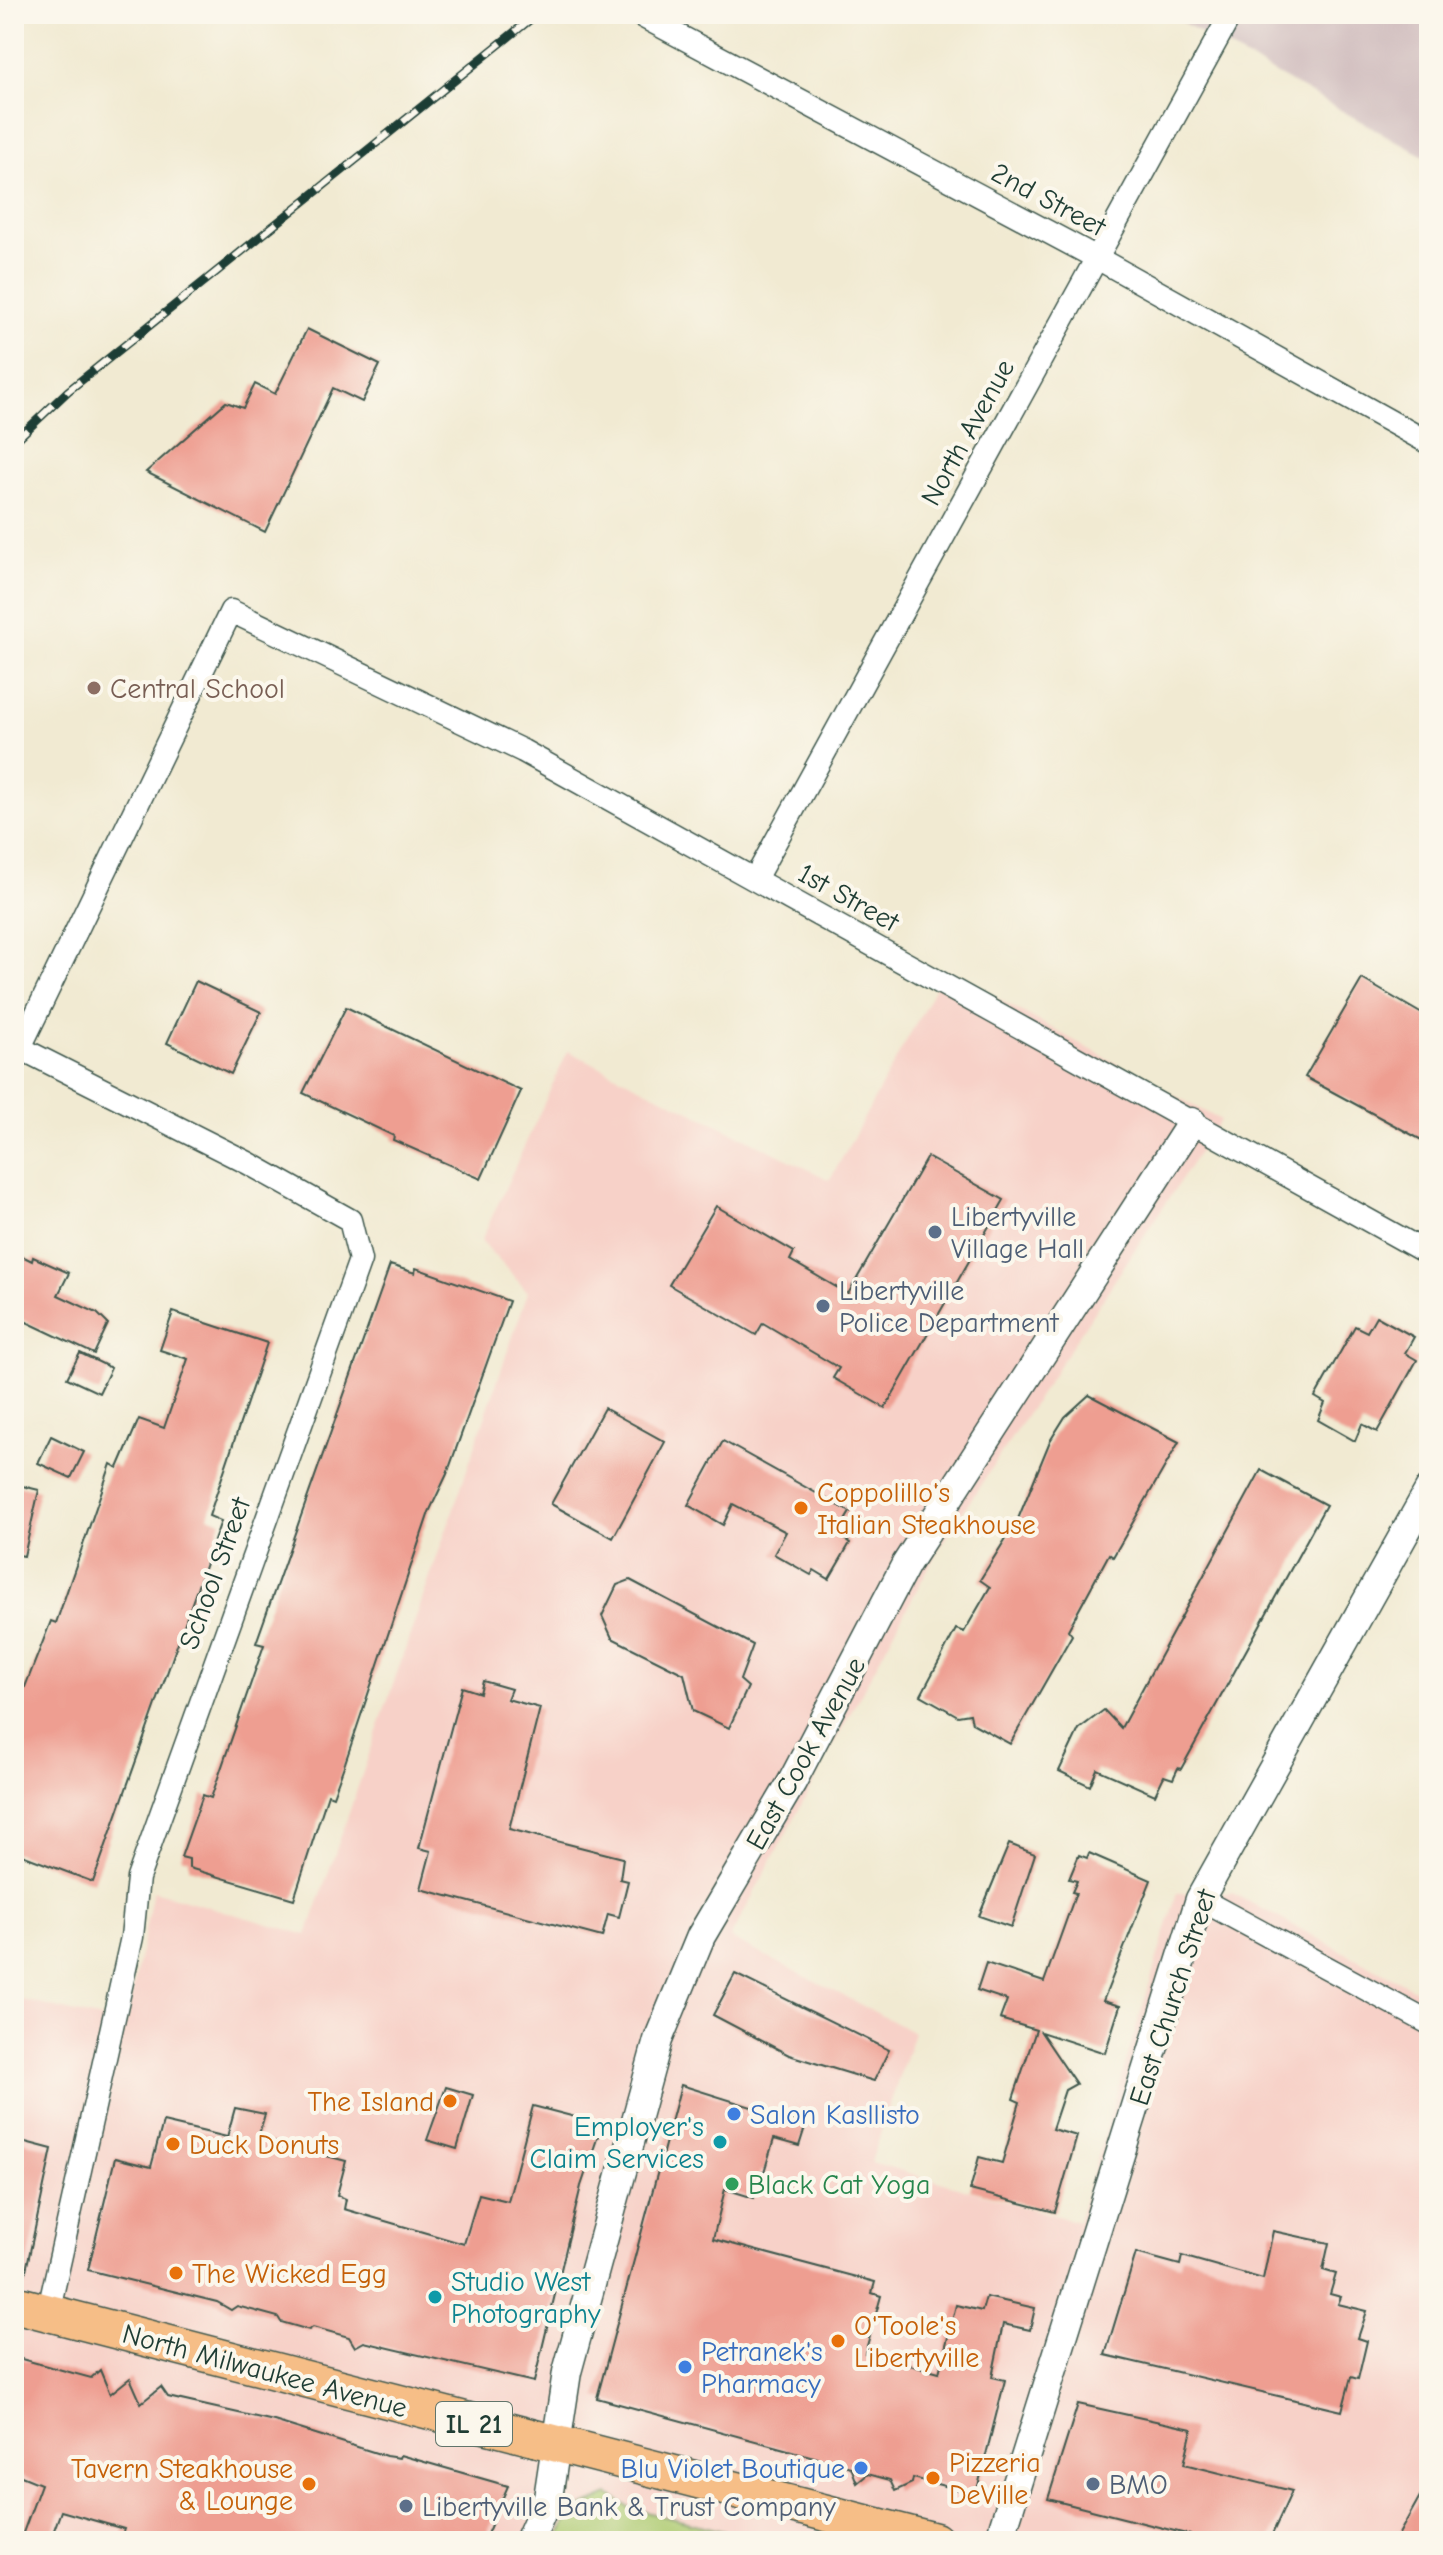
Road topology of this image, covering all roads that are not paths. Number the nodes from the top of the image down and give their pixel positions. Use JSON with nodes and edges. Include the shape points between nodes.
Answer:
{"nodes":[{"id":1,"x":638,"y":14,"type":"edge"},
{"id":2,"x":1231,"y":14,"type":"edge"},
{"id":3,"x":1097,"y":258,"type":"junction"},
{"id":4,"x":1429,"y":443,"type":"edge"},
{"id":5,"x":755,"y":879,"type":"junction"},
{"id":6,"x":17,"y":1054,"type":"edge"},
{"id":7,"x":1192,"y":1122,"type":"junction"},
{"id":8,"x":1429,"y":1254,"type":"edge"},
{"id":9,"x":1429,"y":1490,"type":"edge"},
{"id":10,"x":1200,"y":1899,"type":"junction"},
{"id":11,"x":1429,"y":2023,"type":"edge"},
{"id":12,"x":31,"y":2309,"type":"edge"},
{"id":13,"x":556,"y":2445,"type":"junction"},
{"id":14,"x":529,"y":2541,"type":"edge"},
{"id":15,"x":935,"y":2541,"type":"edge"},
{"id":16,"x":999,"y":2541,"type":"edge"}],
"edges":[{"from":1,"to":3,"type":"street","name":"2nd Street"},
{"from":2,"to":3,"type":"street","name":"North Avenue"},
{"from":3,"to":4,"type":"street","name":"2nd Street"},
{"from":3,"to":5,"type":"street","name":"North Avenue"},
{"from":5,"to":6,"type":"street","name":"1st Street","via":[[523,751],[231,611]]},
{"from":5,"to":7,"type":"street","name":"1st Street"},
{"from":6,"to":12,"type":"street","name":"School Street","via":[[248,1163],[350,1220],[360,1260],[138,1878],[132,1937],[99,2083]]},
{"from":7,"to":8,"type":"street","name":"1st Street"},
{"from":7,"to":13,"type":"street","name":"East Cook Avenue","via":[[906,1564],[792,1782],[701,1936],[655,2051],[567,2372]]},
{"from":9,"to":10,"type":"street","name":"East Church Street"},
{"from":10,"to":11,"type":"street"},
{"from":10,"to":16,"type":"street","name":"East Church Street"},
{"from":12,"to":13,"type":"main road","name":"North Milwaukee Avenue","number":"IL 21"},
{"from":13,"to":14,"type":"street","name":"East Cook Avenue","via":[[548,2498]]},
{"from":13,"to":15,"type":"main road","name":"North Milwaukee Avenue","number":"IL 21"}]}
